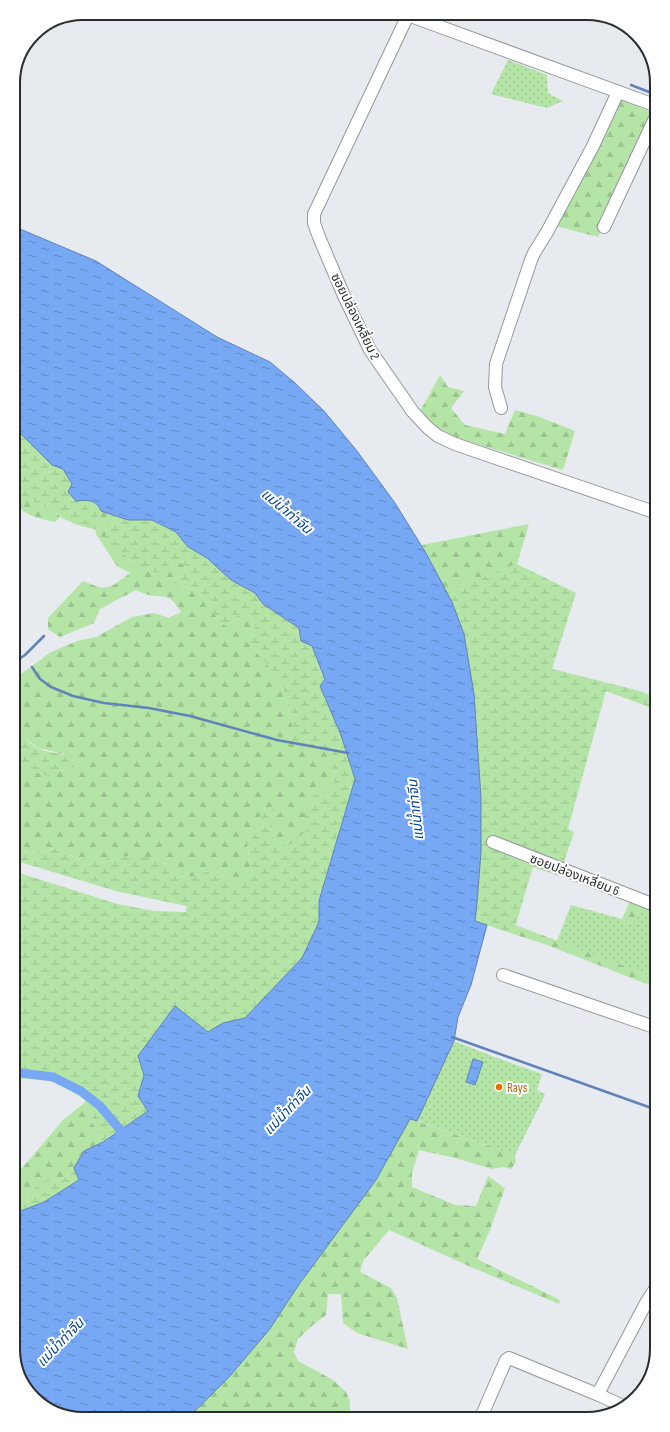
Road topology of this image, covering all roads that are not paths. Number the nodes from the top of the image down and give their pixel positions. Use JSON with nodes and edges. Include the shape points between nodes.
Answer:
{"nodes":[{"id":1,"x":406,"y":20,"type":"edge"},
{"id":2,"x":426,"y":20,"type":"edge"},
{"id":3,"x":618,"y":92,"type":"junction"},
{"id":4,"x":650,"y":103,"type":"edge"},
{"id":5,"x":650,"y":129,"type":"edge"},
{"id":6,"x":604,"y":226,"type":"dead end"},
{"id":7,"x":501,"y":408,"type":"dead end"},
{"id":8,"x":650,"y":511,"type":"edge"},
{"id":9,"x":493,"y":842,"type":"dead end"},
{"id":10,"x":650,"y":903,"type":"edge"},
{"id":11,"x":503,"y":975,"type":"dead end"},
{"id":12,"x":650,"y":1026,"type":"edge"},
{"id":13,"x":650,"y":1297,"type":"edge"},
{"id":14,"x":599,"y":1395,"type":"junction"},
{"id":15,"x":618,"y":1404,"type":"edge"},
{"id":16,"x":483,"y":1412,"type":"edge"}],
"edges":[{"from":1,"to":8,"type":"street","name":"ซอยปล่องเหลี่ยม 2","via":[[314,214],[319,237],[370,350],[413,412],[438,436]]},
{"from":2,"to":3,"type":"street"},
{"from":3,"to":4,"type":"street"},
{"from":3,"to":7,"type":"street","via":[[593,146],[531,260],[496,364],[495,387]]},
{"from":5,"to":6,"type":"street"},
{"from":9,"to":10,"type":"street","name":"ซอยปล่องเหลี่ยม 6"},
{"from":11,"to":12,"type":"street"},
{"from":13,"to":14,"type":"street"},
{"from":14,"to":15,"type":"street"},
{"from":14,"to":16,"type":"street","via":[[509,1358]]}]}
